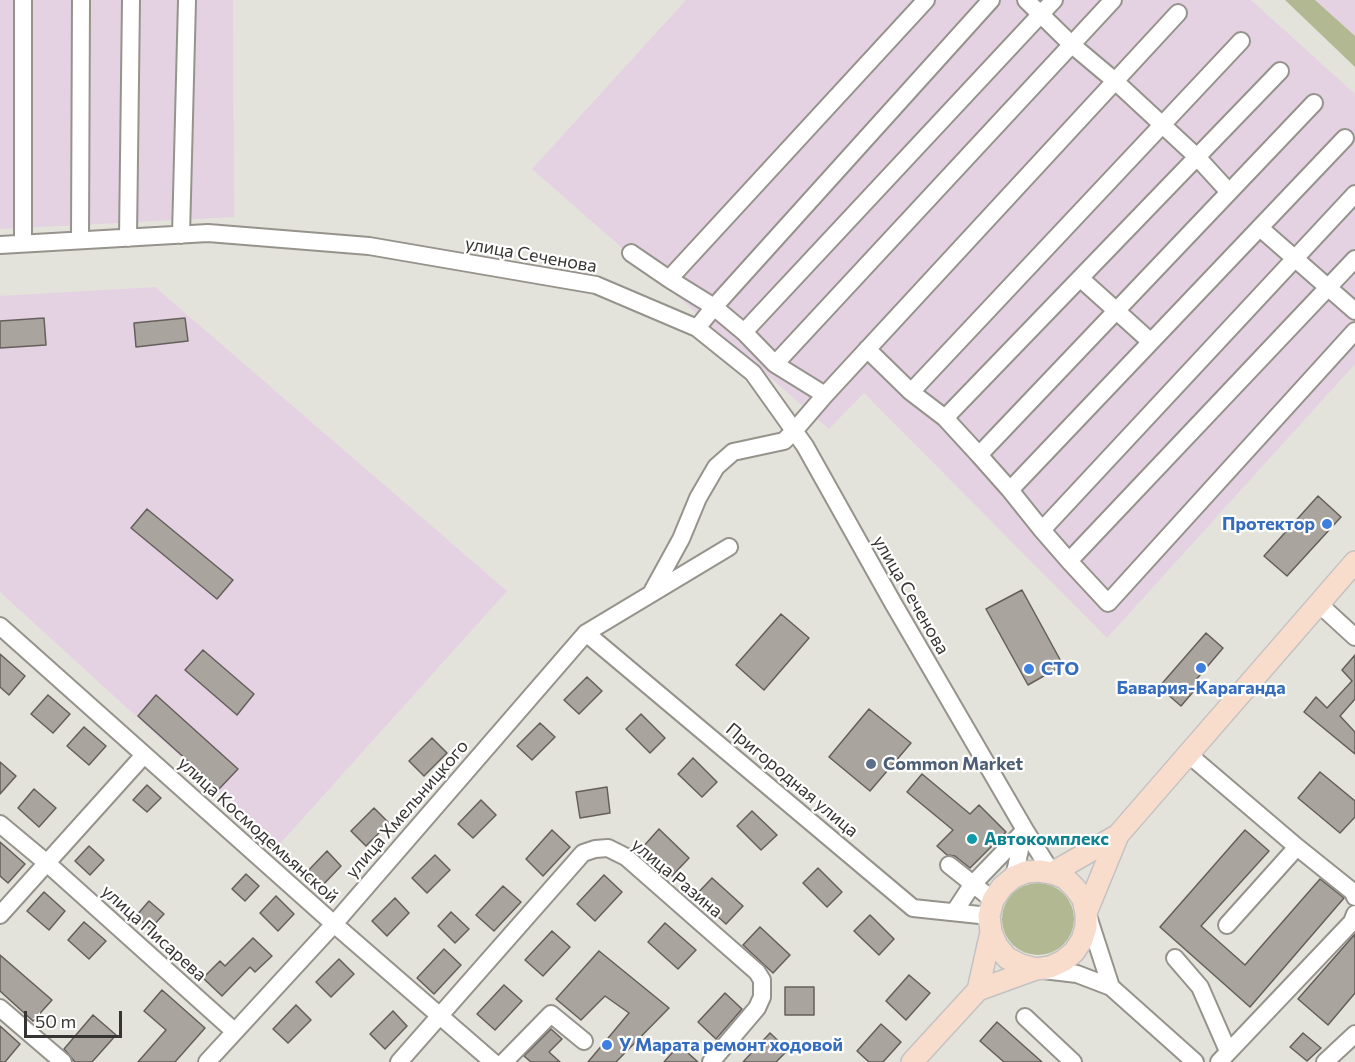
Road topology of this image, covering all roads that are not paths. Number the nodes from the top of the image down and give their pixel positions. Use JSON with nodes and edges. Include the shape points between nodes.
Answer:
{"nodes":[{"id":1,"x":23,"y":0,"type":"edge"},
{"id":2,"x":81,"y":0,"type":"edge"},
{"id":3,"x":131,"y":0,"type":"edge"},
{"id":4,"x":188,"y":0,"type":"edge"},
{"id":5,"x":926,"y":0,"type":"edge"},
{"id":6,"x":991,"y":0,"type":"edge"},
{"id":7,"x":1026,"y":0,"type":"edge"},
{"id":8,"x":1054,"y":0,"type":"edge"},
{"id":9,"x":1113,"y":0,"type":"edge"},
{"id":10,"x":1178,"y":13,"type":"dead end"},
{"id":11,"x":1040,"y":14,"type":"junction"},
{"id":12,"x":1241,"y":41,"type":"dead end"},
{"id":13,"x":1071,"y":44,"type":"junction"},
{"id":14,"x":1280,"y":71,"type":"dead end"},
{"id":15,"x":1115,"y":81,"type":"junction"},
{"id":16,"x":1314,"y":103,"type":"dead end"},
{"id":17,"x":1163,"y":124,"type":"junction"},
{"id":18,"x":1346,"y":138,"type":"dead end"},
{"id":19,"x":1197,"y":157,"type":"junction"},
{"id":20,"x":1229,"y":192,"type":"junction"},
{"id":21,"x":1355,"y":194,"type":"edge"},
{"id":22,"x":1260,"y":228,"type":"junction"},
{"id":23,"x":181,"y":235,"type":"junction"},
{"id":24,"x":128,"y":238,"type":"junction"},
{"id":25,"x":80,"y":240,"type":"junction"},
{"id":26,"x":23,"y":243,"type":"junction"},
{"id":27,"x":0,"y":245,"type":"edge"},
{"id":28,"x":631,"y":253,"type":"dead end"},
{"id":29,"x":1295,"y":259,"type":"junction"},
{"id":30,"x":1355,"y":259,"type":"edge"},
{"id":31,"x":1080,"y":278,"type":"junction"},
{"id":32,"x":669,"y":279,"type":"junction"},
{"id":33,"x":1328,"y":287,"type":"junction"},
{"id":34,"x":714,"y":307,"type":"junction"},
{"id":35,"x":1117,"y":310,"type":"junction"},
{"id":36,"x":1355,"y":311,"type":"edge"},
{"id":37,"x":697,"y":328,"type":"junction"},
{"id":38,"x":1355,"y":331,"type":"edge"},
{"id":39,"x":744,"y":332,"type":"junction"},
{"id":40,"x":1151,"y":342,"type":"junction"},
{"id":41,"x":867,"y":349,"type":"junction"},
{"id":42,"x":776,"y":364,"type":"junction"},
{"id":43,"x":911,"y":392,"type":"junction"},
{"id":44,"x":825,"y":395,"type":"junction"},
{"id":45,"x":945,"y":418,"type":"junction"},
{"id":46,"x":794,"y":431,"type":"junction"},
{"id":47,"x":979,"y":455,"type":"junction"},
{"id":48,"x":1010,"y":490,"type":"junction"},
{"id":49,"x":1042,"y":530,"type":"junction"},
{"id":50,"x":729,"y":547,"type":"dead end"},
{"id":51,"x":1069,"y":561,"type":"junction"},
{"id":52,"x":1355,"y":562,"type":"edge"},
{"id":53,"x":649,"y":596,"type":"junction"},
{"id":54,"x":1319,"y":604,"type":"junction"},
{"id":55,"x":0,"y":626,"type":"edge"},
{"id":56,"x":586,"y":633,"type":"junction"},
{"id":57,"x":1355,"y":637,"type":"edge"},
{"id":58,"x":144,"y":754,"type":"junction"},
{"id":59,"x":1188,"y":754,"type":"junction"},
{"id":60,"x":0,"y":824,"type":"edge"},
{"id":61,"x":1025,"y":830,"type":"junction"},
{"id":62,"x":1118,"y":835,"type":"junction"},
{"id":63,"x":1297,"y":847,"type":"junction"},
{"id":64,"x":48,"y":864,"type":"junction"},
{"id":65,"x":949,"y":865,"type":"dead end"},
{"id":66,"x":1052,"y":873,"type":"junction"},
{"id":67,"x":1014,"y":877,"type":"junction"},
{"id":68,"x":972,"y":885,"type":"junction"},
{"id":69,"x":1355,"y":897,"type":"edge"},
{"id":70,"x":955,"y":912,"type":"junction"},
{"id":71,"x":1086,"y":913,"type":"junction"},
{"id":72,"x":1355,"y":914,"type":"edge"},
{"id":73,"x":0,"y":915,"type":"edge"},
{"id":74,"x":991,"y":916,"type":"junction"},
{"id":75,"x":334,"y":924,"type":"junction"},
{"id":76,"x":1227,"y":925,"type":"dead end"},
{"id":77,"x":1175,"y":958,"type":"dead end"},
{"id":78,"x":1036,"y":969,"type":"junction"},
{"id":79,"x":1111,"y":987,"type":"junction"},
{"id":80,"x":978,"y":990,"type":"junction"},
{"id":81,"x":0,"y":1008,"type":"edge"},
{"id":82,"x":439,"y":1016,"type":"junction"},
{"id":83,"x":1025,"y":1017,"type":"dead end"},
{"id":84,"x":234,"y":1031,"type":"junction"},
{"id":85,"x":1355,"y":1034,"type":"edge"},
{"id":86,"x":584,"y":1041,"type":"dead end"},
{"id":87,"x":1224,"y":1057,"type":"edge"},
{"id":88,"x":63,"y":1062,"type":"edge"},
{"id":89,"x":207,"y":1062,"type":"edge"},
{"id":90,"x":399,"y":1062,"type":"edge"},
{"id":91,"x":493,"y":1062,"type":"edge"},
{"id":92,"x":504,"y":1062,"type":"edge"},
{"id":93,"x":711,"y":1062,"type":"edge"},
{"id":94,"x":912,"y":1062,"type":"edge"},
{"id":95,"x":1073,"y":1062,"type":"edge"},
{"id":96,"x":1195,"y":1062,"type":"edge"},
{"id":97,"x":1325,"y":1062,"type":"edge"}],
"edges":[{"from":1,"to":26,"type":"street"},
{"from":2,"to":25,"type":"street"},
{"from":3,"to":24,"type":"street"},
{"from":4,"to":23,"type":"street"},
{"from":5,"to":32,"type":"street"},
{"from":6,"to":34,"type":"street"},
{"from":7,"to":11,"type":"street"},
{"from":8,"to":11,"type":"street"},
{"from":9,"to":13,"type":"street"},
{"from":10,"to":15,"type":"street"},
{"from":11,"to":13,"type":"street"},
{"from":11,"to":39,"type":"street"},
{"from":12,"to":17,"type":"street"},
{"from":13,"to":15,"type":"street"},
{"from":13,"to":42,"type":"street"},
{"from":14,"to":19,"type":"street"},
{"from":15,"to":17,"type":"street"},
{"from":15,"to":41,"type":"street"},
{"from":16,"to":20,"type":"street"},
{"from":17,"to":19,"type":"street"},
{"from":17,"to":43,"type":"street"},
{"from":18,"to":22,"type":"street"},
{"from":19,"to":20,"type":"street"},
{"from":19,"to":31,"type":"street"},
{"from":20,"to":35,"type":"street"},
{"from":21,"to":29,"type":"street"},
{"from":22,"to":29,"type":"street"},
{"from":22,"to":40,"type":"street"},
{"from":23,"to":24,"type":"street","name":"улица Сеченова"},
{"from":23,"to":37,"type":"street","name":"улица Сеченова","via":[[208,233],[369,246],[596,285]]},
{"from":24,"to":25,"type":"street","name":"улица Сеченова"},
{"from":25,"to":26,"type":"street","name":"улица Сеченова"},
{"from":26,"to":27,"type":"street","name":"улица Сеченова"},
{"from":28,"to":32,"type":"street"},
{"from":29,"to":33,"type":"street"},
{"from":29,"to":49,"type":"street"},
{"from":30,"to":33,"type":"street"},
{"from":31,"to":35,"type":"street"},
{"from":31,"to":45,"type":"street"},
{"from":32,"to":34,"type":"street"},
{"from":33,"to":36,"type":"street"},
{"from":33,"to":51,"type":"street"},
{"from":34,"to":37,"type":"street"},
{"from":34,"to":39,"type":"street"},
{"from":35,"to":40,"type":"street"},
{"from":35,"to":47,"type":"street"},
{"from":37,"to":46,"type":"street","name":"улица Сеченова","via":[[753,373]]},
{"from":38,"to":51,"type":"street","via":[[1108,603]]},
{"from":39,"to":42,"type":"street"},
{"from":40,"to":48,"type":"street"},
{"from":41,"to":43,"type":"street"},
{"from":41,"to":44,"type":"street"},
{"from":42,"to":44,"type":"street"},
{"from":43,"to":45,"type":"street"},
{"from":44,"to":46,"type":"street"},
{"from":45,"to":47,"type":"street"},
{"from":46,"to":53,"type":"street","via":[[784,441],[733,452],[716,467]]},
{"from":46,"to":61,"type":"street","name":"улица Сеченова"},
{"from":47,"to":48,"type":"street"},
{"from":48,"to":49,"type":"street"},
{"from":49,"to":51,"type":"street"},
{"from":50,"to":53,"type":"street","name":"улица Хмельницкого"},
{"from":52,"to":54,"type":"main road"},
{"from":53,"to":56,"type":"street","name":"улица Хмельницкого"},
{"from":54,"to":57,"type":"street"},
{"from":54,"to":59,"type":"main road"},
{"from":55,"to":58,"type":"street","name":"улица Космодемьянской"},
{"from":56,"to":70,"type":"street","name":"Пригородная улица","via":[[913,908]]},
{"from":56,"to":75,"type":"street","name":"улица Хмельницкого"},
{"from":58,"to":64,"type":"street"},
{"from":58,"to":75,"type":"street","name":"улица Космодемьянской"},
{"from":59,"to":62,"type":"main road"},
{"from":59,"to":63,"type":"street"},
{"from":60,"to":64,"type":"street","name":"улица Писарева"},
{"from":61,"to":66,"type":"street","name":"улица Сеченова"},
{"from":61,"to":67,"type":"street"},
{"from":61,"to":68,"type":"street"},
{"from":62,"to":66,"type":"main road"},
{"from":62,"to":71,"type":"main road"},
{"from":63,"to":69,"type":"street"},
{"from":63,"to":76,"type":"street"},
{"from":64,"to":73,"type":"street"},
{"from":64,"to":84,"type":"street","name":"улица Писарева"},
{"from":65,"to":68,"type":"street"},
{"from":66,"to":67,"type":"main road","via":[[1026,872]]},
{"from":66,"to":71,"type":"main road","via":[[1075,888]]},
{"from":67,"to":74,"type":"main road","via":[[1002,887]]},
{"from":68,"to":70,"type":"street"},
{"from":68,"to":74,"type":"street"},
{"from":70,"to":74,"type":"street","name":"Пригородная улица"},
{"from":71,"to":78,"type":"main road","via":[[1082,940],[1074,952],[1057,964]]},
{"from":71,"to":79,"type":"street"},
{"from":72,"to":87,"type":"street","via":[[1352,922]]},
{"from":74,"to":78,"type":"main road","via":[[997,946],[1007,958]]},
{"from":74,"to":80,"type":"main road"},
{"from":75,"to":82,"type":"street","name":"улица Космодемьянской"},
{"from":75,"to":84,"type":"street","name":"улица Хмельницкого"},
{"from":77,"to":87,"type":"street","via":[[1200,987]]},
{"from":78,"to":79,"type":"street","via":[[1077,975]]},
{"from":78,"to":80,"type":"main road"},
{"from":79,"to":96,"type":"street"},
{"from":80,"to":94,"type":"main road"},
{"from":81,"to":88,"type":"street"},
{"from":82,"to":90,"type":"street","name":"улица Разина"},
{"from":82,"to":91,"type":"street","name":"улица Космодемьянской"},
{"from":82,"to":93,"type":"street","name":"улица Разина","via":[[583,853],[608,848],[626,857],[762,980],[757,1008]]},
{"from":83,"to":95,"type":"street"},
{"from":84,"to":89,"type":"street","name":"улица Хмельницкого"},
{"from":85,"to":97,"type":"street"},
{"from":86,"to":92,"type":"street","via":[[551,1014]]}]}
